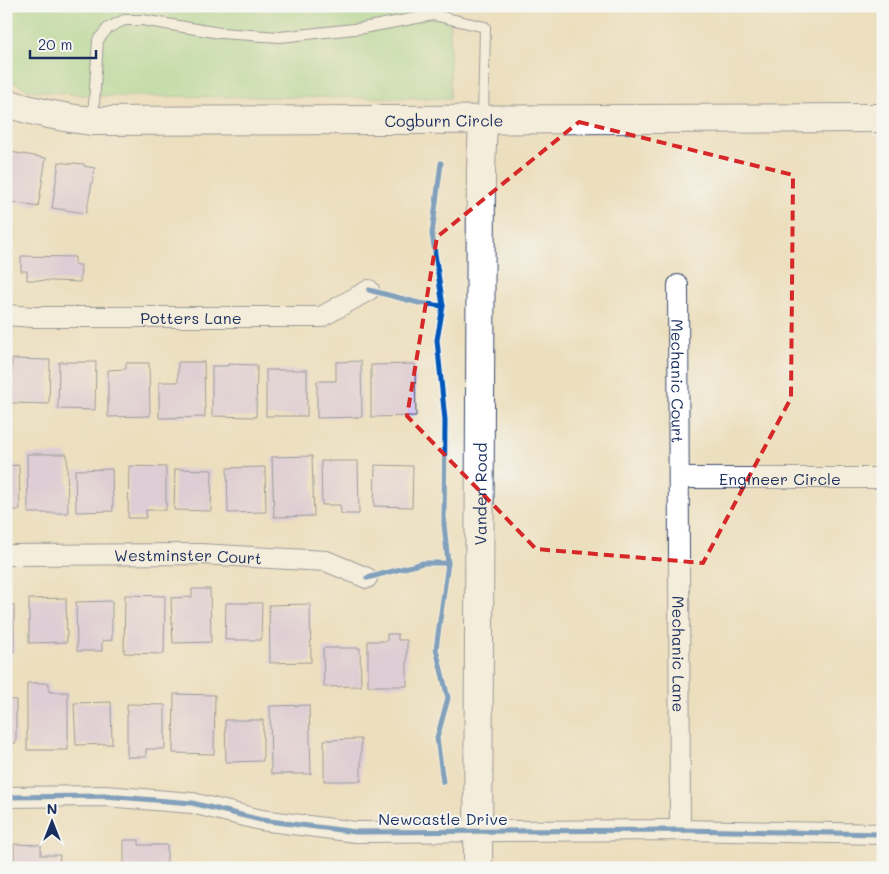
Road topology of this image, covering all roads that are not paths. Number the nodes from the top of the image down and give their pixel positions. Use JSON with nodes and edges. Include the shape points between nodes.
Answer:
{"nodes":[{"id":1,"x":6,"y":103,"type":"edge"},
{"id":2,"x":883,"y":118,"type":"edge"},
{"id":3,"x":483,"y":120,"type":"junction"},
{"id":4,"x":93,"y":121,"type":"junction"},
{"id":5,"x":678,"y":285,"type":"dead end"},
{"id":6,"x":368,"y":290,"type":"dead end"},
{"id":7,"x":6,"y":315,"type":"edge"},
{"id":8,"x":678,"y":478,"type":"junction"},
{"id":9,"x":883,"y":478,"type":"edge"},
{"id":10,"x":6,"y":555,"type":"edge"},
{"id":11,"x":367,"y":578,"type":"dead end"},
{"id":12,"x":6,"y":797,"type":"edge"},
{"id":13,"x":479,"y":830,"type":"junction"},
{"id":14,"x":680,"y":830,"type":"junction"},
{"id":15,"x":883,"y":834,"type":"edge"},
{"id":16,"x":478,"y":868,"type":"edge"}],
"edges":[{"from":1,"to":4,"type":"street","name":"Cogburn Circle","via":[[63,118]]},
{"from":2,"to":3,"type":"street","name":"Cogburn Circle"},
{"from":3,"to":4,"type":"street","name":"Cogburn Circle"},
{"from":3,"to":4,"type":"lane","via":[[485,27],[432,15],[363,28],[280,37],[220,33],[124,20],[108,28],[98,40]]},
{"from":3,"to":13,"type":"street","name":"Vanden Road"},
{"from":5,"to":8,"type":"street","name":"Mechanic Court"},
{"from":6,"to":7,"type":"street","name":"Potters Lane","via":[[321,317]]},
{"from":8,"to":9,"type":"street","name":"Engineer Circle"},
{"from":8,"to":14,"type":"street","name":"Mechanic Lane"},
{"from":10,"to":11,"type":"street","name":"Westminster Court","via":[[200,554],[326,560]]},
{"from":12,"to":13,"type":"street","name":"Newcastle Drive","via":[[105,796],[192,803],[261,820],[356,832]]},
{"from":13,"to":14,"type":"street","name":"Newcastle Drive"},
{"from":13,"to":16,"type":"street","name":"Vanden Road"},
{"from":14,"to":15,"type":"street","name":"Newcastle Drive"}]}
